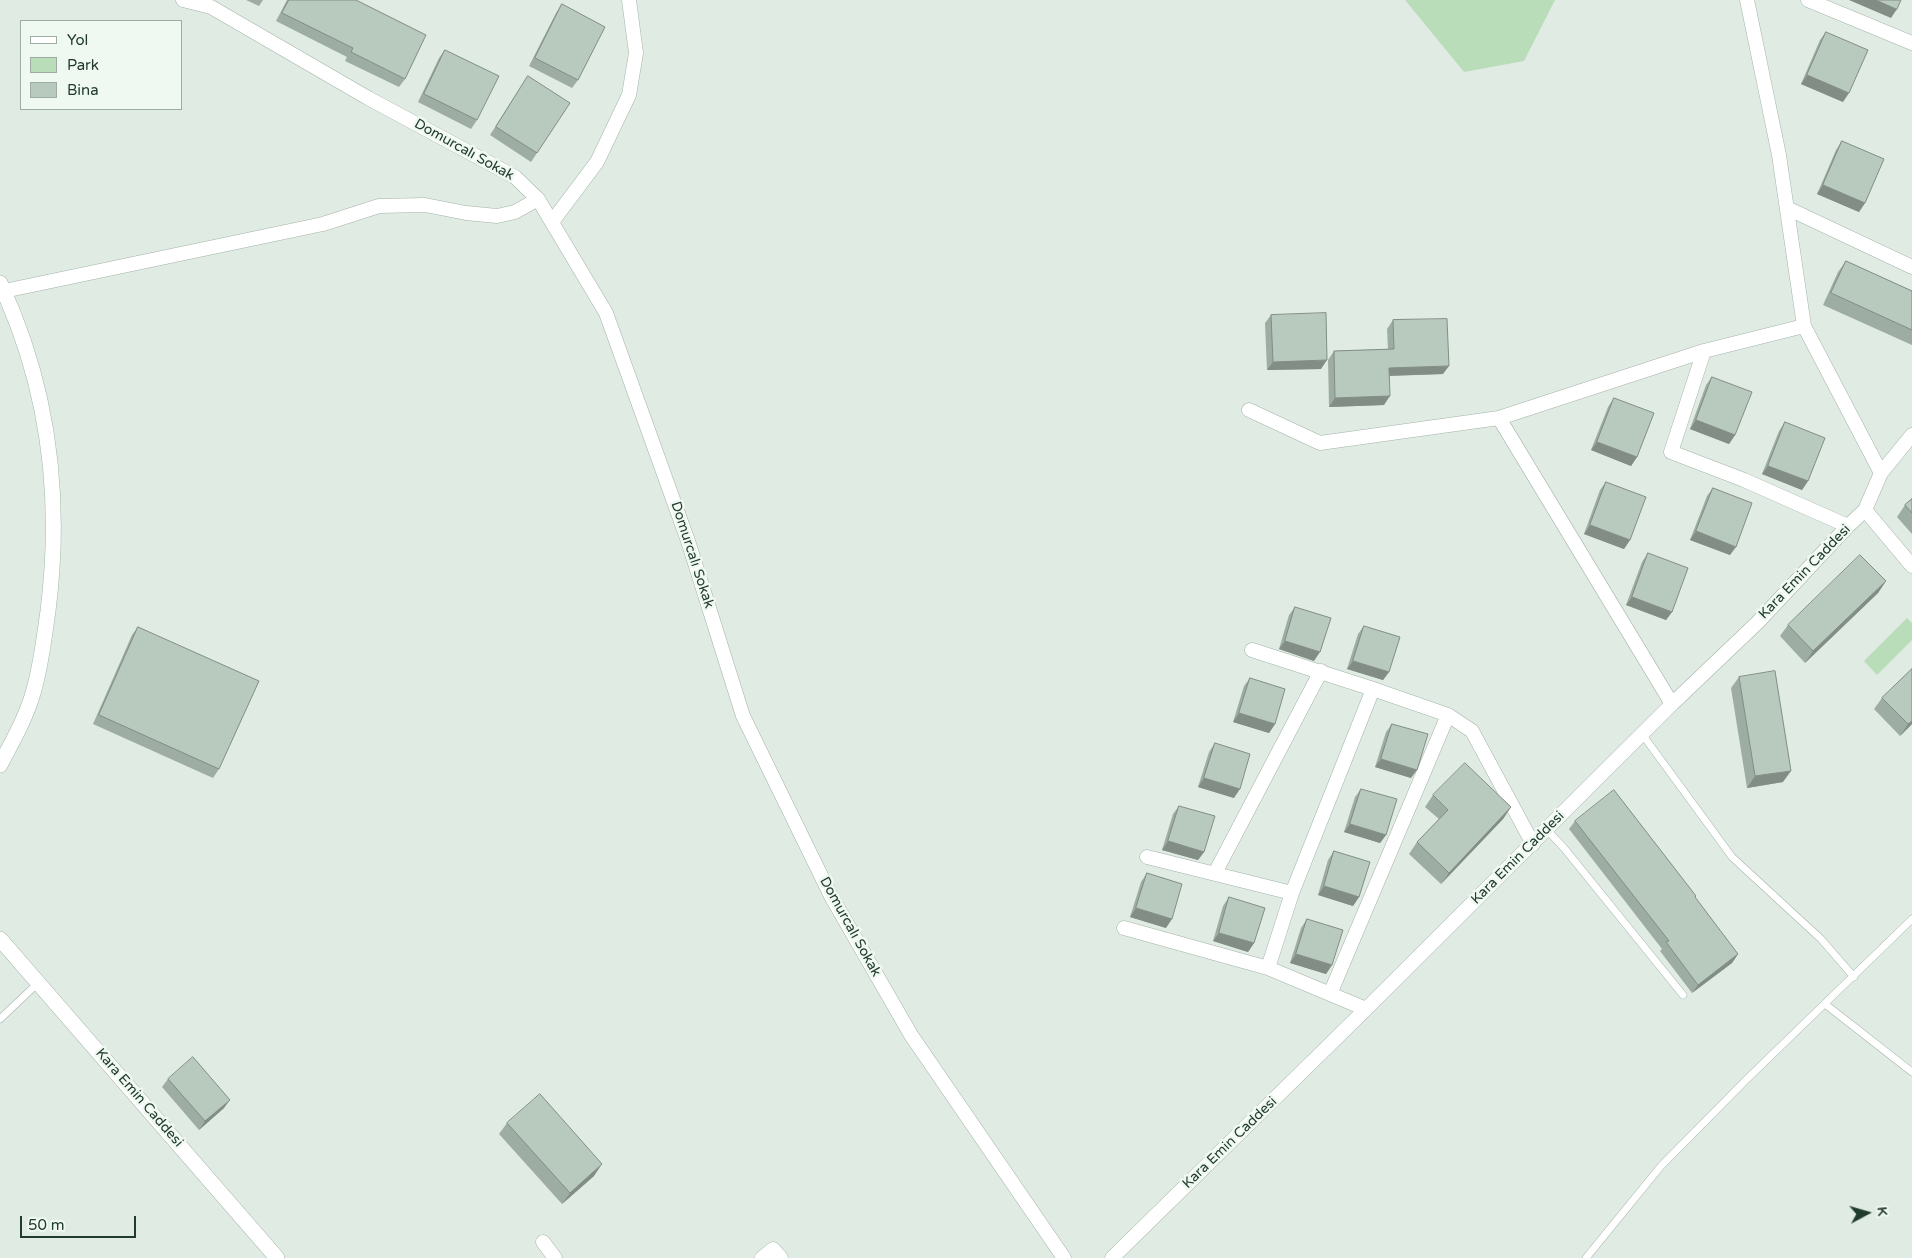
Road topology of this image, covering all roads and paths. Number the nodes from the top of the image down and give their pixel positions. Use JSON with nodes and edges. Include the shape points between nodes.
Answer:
{"nodes":[{"id":1,"x":183,"y":0,"type":"edge"},
{"id":2,"x":629,"y":0,"type":"edge"},
{"id":3,"x":1747,"y":0,"type":"edge"},
{"id":4,"x":1808,"y":0,"type":"edge"},
{"id":5,"x":1912,"y":43,"type":"edge"},
{"id":6,"x":538,"y":198,"type":"junction"},
{"id":7,"x":1787,"y":208,"type":"junction"},
{"id":8,"x":552,"y":222,"type":"junction"},
{"id":9,"x":1912,"y":267,"type":"edge"},
{"id":10,"x":2,"y":287,"type":"edge"},
{"id":11,"x":1804,"y":326,"type":"junction"},
{"id":12,"x":1704,"y":351,"type":"junction"},
{"id":13,"x":1249,"y":410,"type":"dead end"},
{"id":14,"x":1499,"y":418,"type":"junction"},
{"id":15,"x":1909,"y":444,"type":"edge"},
{"id":16,"x":1881,"y":473,"type":"junction"},
{"id":17,"x":1865,"y":510,"type":"junction"},
{"id":18,"x":1848,"y":526,"type":"junction"},
{"id":19,"x":1912,"y":566,"type":"edge"},
{"id":20,"x":1252,"y":650,"type":"dead end"},
{"id":21,"x":1321,"y":671,"type":"junction"},
{"id":22,"x":1373,"y":688,"type":"junction"},
{"id":23,"x":1672,"y":704,"type":"junction"},
{"id":24,"x":1448,"y":715,"type":"junction"},
{"id":25,"x":1642,"y":734,"type":"junction"},
{"id":26,"x":0,"y":765,"type":"edge"},
{"id":27,"x":1547,"y":830,"type":"junction"},
{"id":28,"x":1533,"y":844,"type":"junction"},
{"id":29,"x":1147,"y":857,"type":"dead end"},
{"id":30,"x":1215,"y":874,"type":"junction"},
{"id":31,"x":1292,"y":893,"type":"junction"},
{"id":32,"x":1912,"y":919,"type":"edge"},
{"id":33,"x":1124,"y":928,"type":"dead end"},
{"id":34,"x":0,"y":939,"type":"edge"},
{"id":35,"x":1268,"y":968,"type":"junction"},
{"id":36,"x":1854,"y":977,"type":"junction"},
{"id":37,"x":38,"y":983,"type":"junction"},
{"id":38,"x":1330,"y":994,"type":"junction"},
{"id":39,"x":1683,"y":995,"type":"dead end"},
{"id":40,"x":1825,"y":1004,"type":"junction"},
{"id":41,"x":1366,"y":1009,"type":"junction"},
{"id":42,"x":0,"y":1019,"type":"edge"},
{"id":43,"x":1912,"y":1072,"type":"edge"},
{"id":44,"x":543,"y":1242,"type":"dead end"},
{"id":45,"x":278,"y":1258,"type":"edge"},
{"id":46,"x":555,"y":1258,"type":"edge"},
{"id":47,"x":762,"y":1258,"type":"edge"},
{"id":48,"x":781,"y":1258,"type":"edge"},
{"id":49,"x":1064,"y":1258,"type":"edge"},
{"id":50,"x":1112,"y":1258,"type":"edge"},
{"id":51,"x":1586,"y":1258,"type":"edge"}],
"edges":[{"from":1,"to":6,"type":"street","name":"Domurcalı Sokak","via":[[211,7],[368,98],[515,176]]},
{"from":2,"to":8,"type":"street","via":[[636,53],[629,95],[597,162]]},
{"from":3,"to":7,"type":"street"},
{"from":4,"to":5,"type":"street"},
{"from":6,"to":8,"type":"street","name":"Domurcalı Sokak"},
{"from":6,"to":10,"type":"street","via":[[515,212],[497,216],[425,205],[379,206],[323,224]]},
{"from":7,"to":9,"type":"street"},
{"from":7,"to":11,"type":"street"},
{"from":8,"to":49,"type":"street","name":"Domurcalı Sokak","via":[[606,313],[688,540],[744,716],[827,887],[911,1035]]},
{"from":10,"to":26,"type":"main road","via":[[39,398],[52,470],[54,512],[52,577],[33,694]]},
{"from":11,"to":12,"type":"street"},
{"from":11,"to":16,"type":"street"},
{"from":12,"to":14,"type":"street"},
{"from":12,"to":18,"type":"street","via":[[1671,452]]},
{"from":13,"to":14,"type":"street","via":[[1320,442]]},
{"from":14,"to":23,"type":"street"},
{"from":15,"to":16,"type":"street","name":"Kara Emin Caddesi"},
{"from":16,"to":17,"type":"street","name":"Kara Emin Caddesi"},
{"from":17,"to":18,"type":"street","name":"Kara Emin Caddesi"},
{"from":17,"to":19,"type":"street"},
{"from":18,"to":23,"type":"street","name":"Kara Emin Caddesi","via":[[1757,622]]},
{"from":20,"to":21,"type":"street"},
{"from":21,"to":22,"type":"street"},
{"from":21,"to":30,"type":"street"},
{"from":22,"to":24,"type":"street"},
{"from":22,"to":31,"type":"street"},
{"from":23,"to":25,"type":"street","name":"Kara Emin Caddesi"},
{"from":24,"to":28,"type":"street","via":[[1472,732]]},
{"from":24,"to":38,"type":"street"},
{"from":25,"to":27,"type":"street","name":"Kara Emin Caddesi"},
{"from":25,"to":36,"type":"lane","via":[[1732,857],[1820,939]]},
{"from":27,"to":28,"type":"street","name":"Kara Emin Caddesi"},
{"from":27,"to":39,"type":"lane"},
{"from":28,"to":41,"type":"street","name":"Kara Emin Caddesi"},
{"from":29,"to":30,"type":"street"},
{"from":30,"to":31,"type":"street"},
{"from":31,"to":35,"type":"street"},
{"from":32,"to":36,"type":"lane"},
{"from":33,"to":35,"type":"street"},
{"from":34,"to":37,"type":"main road","name":"Kara Emin Caddesi"},
{"from":35,"to":38,"type":"street"},
{"from":36,"to":40,"type":"lane"},
{"from":37,"to":42,"type":"lane"},
{"from":37,"to":45,"type":"main road","name":"Kara Emin Caddesi"},
{"from":38,"to":41,"type":"street"},
{"from":40,"to":43,"type":"lane"},
{"from":40,"to":51,"type":"lane","via":[[1661,1166]]},
{"from":41,"to":50,"type":"street","name":"Kara Emin Caddesi"},
{"from":44,"to":46,"type":"street"},
{"from":47,"to":48,"type":"street","via":[[773,1249]]}]}
